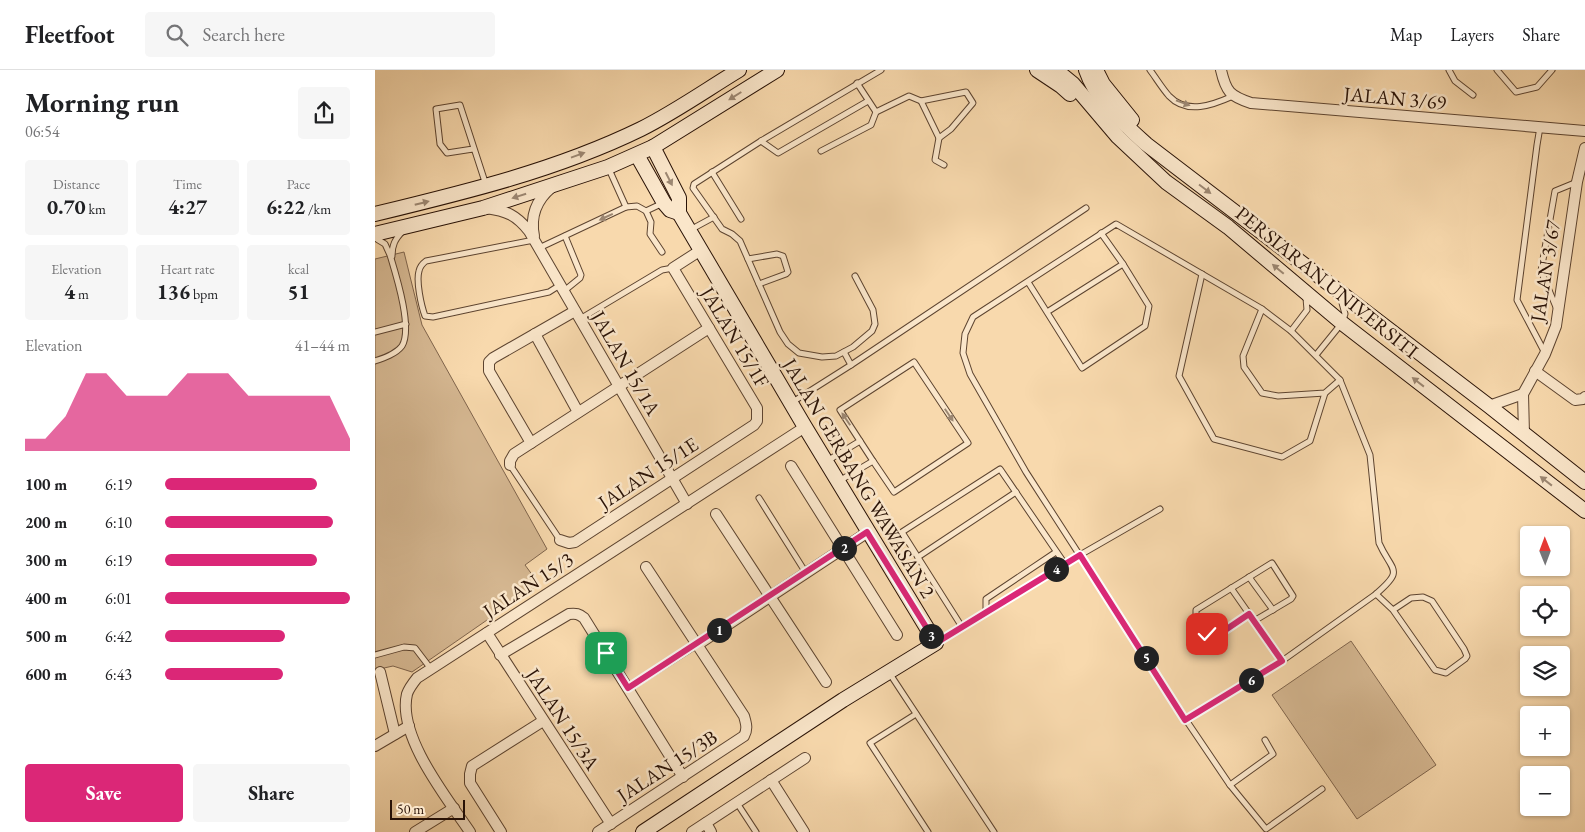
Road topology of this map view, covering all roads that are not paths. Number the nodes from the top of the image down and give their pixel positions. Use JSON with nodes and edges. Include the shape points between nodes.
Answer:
{"nodes":[{"id":1,"x":777,"y":70,"type":"edge"},
{"id":2,"x":881,"y":70,"type":"edge"},
{"id":3,"x":1037,"y":70,"type":"edge"},
{"id":4,"x":1056,"y":70,"type":"edge"},
{"id":5,"x":1086,"y":70,"type":"edge"},
{"id":6,"x":1096,"y":70,"type":"edge"},
{"id":7,"x":1150,"y":70,"type":"edge"},
{"id":8,"x":1221,"y":70,"type":"edge"},
{"id":9,"x":1449,"y":70,"type":"edge"},
{"id":10,"x":1497,"y":70,"type":"edge"},
{"id":11,"x":1551,"y":70,"type":"edge"},
{"id":12,"x":735,"y":72,"type":"edge"},
{"id":13,"x":857,"y":84,"type":"junction"},
{"id":14,"x":1473,"y":95,"type":"dead end"},
{"id":15,"x":1233,"y":96,"type":"junction"},
{"id":16,"x":921,"y":100,"type":"junction"},
{"id":17,"x":868,"y":101,"type":"junction"},
{"id":18,"x":876,"y":112,"type":"junction"},
{"id":19,"x":1540,"y":127,"type":"junction"},
{"id":20,"x":1585,"y":131,"type":"edge"},
{"id":21,"x":939,"y":138,"type":"junction"},
{"id":22,"x":761,"y":141,"type":"junction"},
{"id":23,"x":653,"y":147,"type":"junction"},
{"id":24,"x":1585,"y":148,"type":"edge"},
{"id":25,"x":473,"y":149,"type":"junction"},
{"id":26,"x":821,"y":151,"type":"dead end"},
{"id":27,"x":637,"y":155,"type":"junction"},
{"id":28,"x":944,"y":165,"type":"dead end"},
{"id":29,"x":608,"y":167,"type":"junction"},
{"id":30,"x":712,"y":172,"type":"junction"},
{"id":31,"x":1183,"y":172,"type":"junction"},
{"id":32,"x":1166,"y":182,"type":"junction"},
{"id":33,"x":1577,"y":182,"type":"junction"},
{"id":34,"x":556,"y":184,"type":"junction"},
{"id":35,"x":486,"y":186,"type":"junction"},
{"id":36,"x":664,"y":203,"type":"junction"},
{"id":37,"x":625,"y":207,"type":"junction"},
{"id":38,"x":483,"y":208,"type":"junction"},
{"id":39,"x":1086,"y":208,"type":"dead end"},
{"id":40,"x":646,"y":211,"type":"junction"},
{"id":41,"x":679,"y":213,"type":"junction"},
{"id":42,"x":375,"y":214,"type":"edge"},
{"id":43,"x":714,"y":217,"type":"junction"},
{"id":44,"x":741,"y":219,"type":"dead end"},
{"id":45,"x":408,"y":226,"type":"junction"},
{"id":46,"x":689,"y":230,"type":"junction"},
{"id":47,"x":1101,"y":233,"type":"junction"},
{"id":48,"x":375,"y":236,"type":"edge"},
{"id":49,"x":565,"y":236,"type":"junction"},
{"id":50,"x":537,"y":244,"type":"junction"},
{"id":51,"x":701,"y":250,"type":"junction"},
{"id":52,"x":662,"y":252,"type":"dead end"},
{"id":53,"x":392,"y":259,"type":"junction"},
{"id":54,"x":748,"y":259,"type":"junction"},
{"id":55,"x":1123,"y":264,"type":"junction"},
{"id":56,"x":673,"y":268,"type":"junction"},
{"id":57,"x":1202,"y":274,"type":"junction"},
{"id":58,"x":855,"y":276,"type":"dead end"},
{"id":59,"x":1028,"y":282,"type":"junction"},
{"id":60,"x":759,"y":284,"type":"junction"},
{"id":61,"x":562,"y":288,"type":"junction"},
{"id":62,"x":1302,"y":289,"type":"junction"},
{"id":63,"x":1337,"y":289,"type":"junction"},
{"id":64,"x":1262,"y":310,"type":"junction"},
{"id":65,"x":1558,"y":311,"type":"junction"},
{"id":66,"x":1047,"y":312,"type":"junction"},
{"id":67,"x":578,"y":315,"type":"junction"},
{"id":68,"x":406,"y":324,"type":"junction"},
{"id":69,"x":709,"y":328,"type":"junction"},
{"id":70,"x":1291,"y":331,"type":"junction"},
{"id":71,"x":1346,"y":331,"type":"junction"},
{"id":72,"x":375,"y":332,"type":"edge"},
{"id":73,"x":535,"y":334,"type":"junction"},
{"id":74,"x":1332,"y":336,"type":"junction"},
{"id":75,"x":844,"y":352,"type":"junction"},
{"id":76,"x":1545,"y":354,"type":"junction"},
{"id":77,"x":1316,"y":355,"type":"junction"},
{"id":78,"x":375,"y":361,"type":"edge"},
{"id":79,"x":851,"y":365,"type":"junction"},
{"id":80,"x":1535,"y":371,"type":"junction"},
{"id":81,"x":1340,"y":380,"type":"junction"},
{"id":82,"x":619,"y":386,"type":"junction"},
{"id":83,"x":1325,"y":393,"type":"junction"},
{"id":84,"x":1523,"y":394,"type":"junction"},
{"id":85,"x":1585,"y":397,"type":"edge"},
{"id":86,"x":791,"y":404,"type":"junction"},
{"id":87,"x":1489,"y":406,"type":"junction"},
{"id":88,"x":578,"y":412,"type":"junction"},
{"id":89,"x":754,"y":425,"type":"joint"},
{"id":90,"x":805,"y":427,"type":"junction"},
{"id":91,"x":1524,"y":434,"type":"junction"},
{"id":92,"x":861,"y":441,"type":"junction"},
{"id":93,"x":531,"y":443,"type":"junction"},
{"id":94,"x":873,"y":460,"type":"junction"},
{"id":95,"x":826,"y":462,"type":"junction"},
{"id":96,"x":510,"y":465,"type":"joint"},
{"id":97,"x":791,"y":466,"type":"dead end"},
{"id":98,"x":672,"y":478,"type":"junction"},
{"id":99,"x":837,"y":482,"type":"junction"},
{"id":100,"x":1585,"y":482,"type":"edge"},
{"id":101,"x":1016,"y":492,"type":"junction"},
{"id":102,"x":759,"y":498,"type":"dead end"},
{"id":103,"x":687,"y":504,"type":"junction"},
{"id":104,"x":1160,"y":510,"type":"dead end"},
{"id":105,"x":1585,"y":511,"type":"edge"},
{"id":106,"x":716,"y":514,"type":"dead end"},
{"id":107,"x":867,"y":532,"type":"junction"},
{"id":108,"x":560,"y":540,"type":"joint"},
{"id":109,"x":843,"y":549,"type":"junction"},
{"id":110,"x":1056,"y":552,"type":"junction"},
{"id":111,"x":1080,"y":555,"type":"junction"},
{"id":112,"x":918,"y":557,"type":"junction"},
{"id":113,"x":1065,"y":564,"type":"junction"},
{"id":114,"x":646,"y":566,"type":"dead end"},
{"id":115,"x":806,"y":573,"type":"junction"},
{"id":116,"x":1249,"y":577,"type":"junction"},
{"id":117,"x":1231,"y":588,"type":"junction"},
{"id":118,"x":1376,"y":594,"type":"junction"},
{"id":119,"x":770,"y":596,"type":"junction"},
{"id":120,"x":1273,"y":610,"type":"junction"},
{"id":121,"x":1393,"y":610,"type":"junction"},
{"id":122,"x":986,"y":613,"type":"junction"},
{"id":123,"x":1249,"y":614,"type":"junction"},
{"id":124,"x":1254,"y":621,"type":"junction"},
{"id":125,"x":962,"y":627,"type":"junction"},
{"id":126,"x":487,"y":633,"type":"junction"},
{"id":127,"x":897,"y":635,"type":"dead end"},
{"id":128,"x":936,"y":643,"type":"junction"},
{"id":129,"x":697,"y":645,"type":"junction"},
{"id":130,"x":375,"y":655,"type":"edge"},
{"id":131,"x":500,"y":655,"type":"junction"},
{"id":132,"x":1282,"y":661,"type":"junction"},
{"id":133,"x":431,"y":669,"type":"junction"},
{"id":134,"x":380,"y":672,"type":"dead end"},
{"id":135,"x":889,"y":672,"type":"junction"},
{"id":136,"x":826,"y":682,"type":"dead end"},
{"id":137,"x":628,"y":688,"type":"junction"},
{"id":138,"x":917,"y":714,"type":"junction"},
{"id":139,"x":1185,"y":720,"type":"junction"},
{"id":140,"x":543,"y":721,"type":"junction"},
{"id":141,"x":409,"y":726,"type":"junction"},
{"id":142,"x":395,"y":734,"type":"junction"},
{"id":143,"x":1265,"y":740,"type":"dead end"},
{"id":144,"x":375,"y":746,"type":"edge"},
{"id":145,"x":805,"y":758,"type":"dead end"},
{"id":146,"x":683,"y":777,"type":"junction"},
{"id":147,"x":771,"y":780,"type":"junction"},
{"id":148,"x":1230,"y":785,"type":"junction"},
{"id":149,"x":1322,"y":789,"type":"dead end"},
{"id":150,"x":737,"y":803,"type":"junction"},
{"id":151,"x":454,"y":808,"type":"junction"},
{"id":152,"x":611,"y":824,"type":"junction"},
{"id":153,"x":709,"y":827,"type":"edge"},
{"id":154,"x":415,"y":832,"type":"edge"},
{"id":155,"x":469,"y":832,"type":"edge"},
{"id":156,"x":501,"y":832,"type":"edge"},
{"id":157,"x":598,"y":832,"type":"edge"},
{"id":158,"x":643,"y":832,"type":"edge"},
{"id":159,"x":691,"y":832,"type":"edge"},
{"id":160,"x":756,"y":832,"type":"edge"},
{"id":161,"x":804,"y":832,"type":"edge"},
{"id":162,"x":928,"y":832,"type":"edge"},
{"id":163,"x":994,"y":832,"type":"edge"}],
"edges":[{"from":1,"to":23,"type":"main road","one_way":true},
{"from":2,"to":13,"type":"lane"},
{"from":3,"to":32,"type":"main road","via":[[1079,102],[1120,150]]},
{"from":4,"to":32,"type":"main road","name":"PERSIARAN UNIVERSITI","via":[[1073,84],[1118,137]]},
{"from":5,"to":31,"type":"main road","name":"PERSIARAN UNIVERSITI","via":[[1112,112]]},
{"from":6,"to":31,"type":"main road","via":[[1126,114]]},
{"from":7,"to":15,"type":"lane","one_way":true,"via":[[1170,97],[1179,103],[1203,107]]},
{"from":8,"to":15,"type":"street","via":[[1227,90]]},
{"from":9,"to":14,"type":"lane","via":[[1455,82]]},
{"from":10,"to":11,"type":"lane","via":[[1516,92],[1537,87]]},
{"from":35,"to":12,"type":"main road","one_way":true,"via":[[597,148],[641,128]]},
{"from":13,"to":17,"type":"lane"},
{"from":13,"to":22,"type":"lane"},
{"from":15,"to":19,"type":"street","name":"JALAN 3/69","via":[[1251,103]]},
{"from":16,"to":18,"type":"lane","via":[[909,96]]},
{"from":16,"to":21,"type":"lane"},
{"from":16,"to":21,"type":"lane","via":[[966,92],[973,103]]},
{"from":17,"to":18,"type":"lane"},
{"from":17,"to":22,"type":"lane","via":[[778,153]]},
{"from":18,"to":26,"type":"lane","via":[[871,125]]},
{"from":19,"to":20,"type":"street","name":"JALAN 3/69"},
{"from":19,"to":76,"type":"lane","via":[[1517,300]]},
{"from":21,"to":28,"type":"lane","via":[[935,160]]},
{"from":22,"to":30,"type":"lane"},
{"from":23,"to":27,"type":"main road"},
{"from":23,"to":41,"type":"main road","name":"JALAN GERBANG WAWASAN 2","one_way":true,"via":[[679,198]]},
{"from":24,"to":33,"type":"street","name":"JALAN 3/67"},
{"from":25,"to":25,"type":"lane","via":[[447,153],[440,144],[436,109],[460,105]]},
{"from":25,"to":35,"type":"lane"},
{"from":27,"to":29,"type":"main road"},
{"from":27,"to":36,"type":"main road","name":"JALAN GERBANG WAWASAN 2"},
{"from":29,"to":34,"type":"main road"},
{"from":29,"to":37,"type":"lane"},
{"from":30,"to":43,"type":"lane","via":[[693,188]]},
{"from":30,"to":44,"type":"lane"},
{"from":31,"to":63,"type":"main road","name":"PERSIARAN UNIVERSITI","one_way":true},
{"from":62,"to":32,"type":"main road","name":"PERSIARAN UNIVERSITI","one_way":true,"via":[[1228,227]]},
{"from":33,"to":65,"type":"street","name":"JALAN 3/67"},
{"from":33,"to":65,"type":"lane","via":[[1555,191],[1541,271]]},
{"from":34,"to":38,"type":"main road","one_way":true},
{"from":34,"to":50,"type":"street","name":"JALAN 15/1A","via":[[540,197],[533,211],[532,226]]},
{"from":42,"to":35,"type":"main road","one_way":true},
{"from":36,"to":40,"type":"lane"},
{"from":36,"to":41,"type":"main road","name":"JALAN GERBANG WAWASAN 2"},
{"from":37,"to":40,"type":"lane","via":[[637,206]]},
{"from":37,"to":49,"type":"lane","one_way":true},
{"from":38,"to":45,"type":"main road"},
{"from":38,"to":50,"type":"street","name":"JALAN 15/1A","via":[[511,214],[523,224]]},
{"from":39,"to":79,"type":"lane"},
{"from":40,"to":52,"type":"lane","via":[[651,222],[651,234]]},
{"from":41,"to":46,"type":"main road","name":"JALAN GERBANG WAWASAN 2"},
{"from":43,"to":46,"type":"lane"},
{"from":43,"to":54,"type":"lane","via":[[722,229],[740,241]]},
{"from":45,"to":48,"type":"main road"},
{"from":45,"to":53,"type":"lane","via":[[395,240]]},
{"from":46,"to":51,"type":"main road","name":"JALAN GERBANG WAWASAN 2"},
{"from":47,"to":55,"type":"lane"},
{"from":47,"to":57,"type":"lane","via":[[1116,224]]},
{"from":47,"to":59,"type":"lane"},
{"from":48,"to":53,"type":"lane","via":[[385,244]]},
{"from":49,"to":50,"type":"lane"},
{"from":49,"to":61,"type":"lane","via":[[581,275]]},
{"from":50,"to":61,"type":"street","name":"JALAN 15/1A"},
{"from":50,"to":61,"type":"lane","via":[[426,261],[418,273],[425,316],[433,317]]},
{"from":51,"to":56,"type":"street"},
{"from":51,"to":86,"type":"main road","name":"JALAN GERBANG WAWASAN 2"},
{"from":53,"to":68,"type":"lane"},
{"from":54,"to":60,"type":"lane"},
{"from":54,"to":60,"type":"lane","via":[[777,254],[783,256],[788,272]]},
{"from":55,"to":66,"type":"lane"},
{"from":55,"to":66,"type":"lane","via":[[1149,306],[1145,326],[1083,368]]},
{"from":56,"to":67,"type":"lane","via":[[662,270]]},
{"from":56,"to":69,"type":"street","name":"JALAN 15/1F"},
{"from":57,"to":64,"type":"lane"},
{"from":57,"to":83,"type":"lane","via":[[1179,376],[1214,439],[1281,457],[1310,441]]},
{"from":58,"to":75,"type":"lane","via":[[873,310],[875,324],[871,331]]},
{"from":59,"to":66,"type":"lane"},
{"from":59,"to":111,"type":"lane","via":[[973,317],[965,334],[963,353],[969,374],[1026,472]]},
{"from":60,"to":75,"type":"lane","via":[[780,332],[799,353],[822,357]]},
{"from":61,"to":67,"type":"street","name":"JALAN 15/1A"},
{"from":62,"to":70,"type":"lane","via":[[1307,310]]},
{"from":62,"to":71,"type":"main road","name":"PERSIARAN UNIVERSITI"},
{"from":63,"to":71,"type":"lane","via":[[1344,305]]},
{"from":63,"to":87,"type":"main road","name":"PERSIARAN UNIVERSITI"},
{"from":64,"to":70,"type":"lane"},
{"from":64,"to":83,"type":"lane","via":[[1243,362],[1263,393],[1278,396]]},
{"from":65,"to":76,"type":"street","name":"JALAN 3/67"},
{"from":67,"to":73,"type":"street"},
{"from":67,"to":82,"type":"street","name":"JALAN 15/1A"},
{"from":68,"to":72,"type":"lane"},
{"from":68,"to":78,"type":"lane","via":[[401,348]]},
{"from":69,"to":82,"type":"street"},
{"from":69,"to":89,"type":"street","name":"JALAN 15/1F","via":[[757,408]]},
{"from":70,"to":77,"type":"lane"},
{"from":71,"to":74,"type":"lane"},
{"from":71,"to":74,"type":"lane"},
{"from":105,"to":71,"type":"main road","name":"PERSIARAN UNIVERSITI","one_way":true},
{"from":73,"to":88,"type":"street"},
{"from":73,"to":93,"type":"street","via":[[489,362],[489,371]]},
{"from":74,"to":77,"type":"lane"},
{"from":75,"to":79,"type":"lane"},
{"from":76,"to":80,"type":"street","name":"JALAN 3/67"},
{"from":77,"to":81,"type":"lane"},
{"from":79,"to":86,"type":"lane"},
{"from":80,"to":84,"type":"street","name":"JALAN 3/67"},
{"from":80,"to":85,"type":"street","via":[[1575,400]]},
{"from":81,"to":83,"type":"lane"},
{"from":81,"to":118,"type":"lane","via":[[1370,455],[1379,544],[1393,566],[1391,581]]},
{"from":82,"to":88,"type":"street"},
{"from":82,"to":98,"type":"street","name":"JALAN 15/1A"},
{"from":84,"to":87,"type":"street"},
{"from":84,"to":91,"type":"street"},
{"from":86,"to":90,"type":"main road","name":"JALAN GERBANG WAWASAN 2"},
{"from":87,"to":91,"type":"main road","name":"PERSIARAN UNIVERSITI"},
{"from":88,"to":93,"type":"street"},
{"from":89,"to":98,"type":"street","name":"JALAN 15/1E"},
{"from":90,"to":95,"type":"main road","name":"JALAN GERBANG WAWASAN 2"},
{"from":90,"to":103,"type":"street","name":"JALAN 15/3"},
{"from":91,"to":100,"type":"main road","name":"PERSIARAN UNIVERSITI"},
{"from":92,"to":94,"type":"lane"},
{"from":92,"to":94,"type":"lane","one_way":true,"via":[[840,410],[914,362],[968,443],[894,492]]},
{"from":92,"to":95,"type":"lane"},
{"from":93,"to":96,"type":"street","via":[[511,457]]},
{"from":94,"to":99,"type":"lane"},
{"from":95,"to":99,"type":"main road","name":"JALAN GERBANG WAWASAN 2"},
{"from":96,"to":108,"type":"lane"},
{"from":97,"to":109,"type":"street"},
{"from":98,"to":103,"type":"street","name":"JALAN 15/1A"},
{"from":98,"to":108,"type":"street","name":"JALAN 15/1E","via":[[575,542]]},
{"from":99,"to":107,"type":"main road","name":"JALAN GERBANG WAWASAN 2"},
{"from":101,"to":110,"type":"lane"},
{"from":101,"to":112,"type":"lane"},
{"from":101,"to":112,"type":"lane","via":[[1000,469],[902,532]]},
{"from":102,"to":115,"type":"lane"},
{"from":103,"to":126,"type":"street","name":"JALAN 15/3"},
{"from":104,"to":111,"type":"lane"},
{"from":106,"to":119,"type":"street"},
{"from":107,"to":109,"type":"street"},
{"from":107,"to":128,"type":"main road","name":"JALAN GERBANG WAWASAN 2"},
{"from":109,"to":115,"type":"street"},
{"from":109,"to":127,"type":"street"},
{"from":110,"to":113,"type":"lane"},
{"from":110,"to":122,"type":"lane","via":[[986,600]]},
{"from":111,"to":113,"type":"lane"},
{"from":111,"to":139,"type":"lane"},
{"from":112,"to":125,"type":"lane"},
{"from":113,"to":122,"type":"lane"},
{"from":114,"to":129,"type":"street"},
{"from":115,"to":119,"type":"street"},
{"from":116,"to":117,"type":"lane"},
{"from":116,"to":120,"type":"lane"},
{"from":116,"to":120,"type":"lane","via":[[1272,563],[1293,596]]},
{"from":117,"to":123,"type":"lane"},
{"from":117,"to":123,"type":"lane","via":[[1197,610],[1196,615],[1207,634],[1215,637]]},
{"from":118,"to":121,"type":"lane"},
{"from":118,"to":132,"type":"lane"},
{"from":119,"to":129,"type":"street"},
{"from":119,"to":136,"type":"street"},
{"from":120,"to":124,"type":"lane"},
{"from":121,"to":121,"type":"lane","via":[[1435,670],[1445,673],[1467,656],[1433,602],[1423,597],[1411,598]]},
{"from":122,"to":125,"type":"lane"},
{"from":123,"to":124,"type":"lane"},
{"from":124,"to":132,"type":"lane"},
{"from":125,"to":128,"type":"lane"},
{"from":126,"to":131,"type":"street","name":"JALAN 15/3A"},
{"from":126,"to":133,"type":"street","name":"JALAN 15/3"},
{"from":128,"to":135,"type":"main road"},
{"from":129,"to":137,"type":"lane"},
{"from":129,"to":146,"type":"street","name":"JALAN 15/3B","via":[[744,716],[747,731]]},
{"from":130,"to":133,"type":"lane","via":[[404,647],[415,648]]},
{"from":131,"to":137,"type":"street","via":[[569,614],[577,613],[584,618]]},
{"from":131,"to":140,"type":"street","name":"JALAN 15/3A"},
{"from":132,"to":139,"type":"lane"},
{"from":133,"to":141,"type":"street","name":"JALAN 15/3","via":[[417,678],[407,692]]},
{"from":134,"to":142,"type":"street"},
{"from":135,"to":138,"type":"lane"},
{"from":135,"to":158,"type":"main road"},
{"from":137,"to":146,"type":"street"},
{"from":138,"to":162,"type":"lane","via":[[870,743]]},
{"from":138,"to":163,"type":"lane"},
{"from":139,"to":148,"type":"lane"},
{"from":140,"to":152,"type":"street","name":"JALAN 15/3A"},
{"from":140,"to":156,"type":"street","via":[[472,766],[470,783]]},
{"from":141,"to":142,"type":"street"},
{"from":141,"to":151,"type":"street","name":"JALAN 15/3","via":[[422,759]]},
{"from":142,"to":144,"type":"street"},
{"from":143,"to":148,"type":"lane","via":[[1273,754]]},
{"from":145,"to":147,"type":"street"},
{"from":146,"to":152,"type":"street","name":"JALAN 15/3B"},
{"from":147,"to":150,"type":"street"},
{"from":147,"to":161,"type":"street"},
{"from":148,"to":149,"type":"lane","via":[[1266,829]]},
{"from":150,"to":153,"type":"street"},
{"from":150,"to":160,"type":"lane"},
{"from":151,"to":154,"type":"street"},
{"from":151,"to":155,"type":"street","name":"JALAN 15/3"},
{"from":152,"to":157,"type":"street","name":"JALAN 15/3B"},
{"from":153,"to":159,"type":"street"}]}
